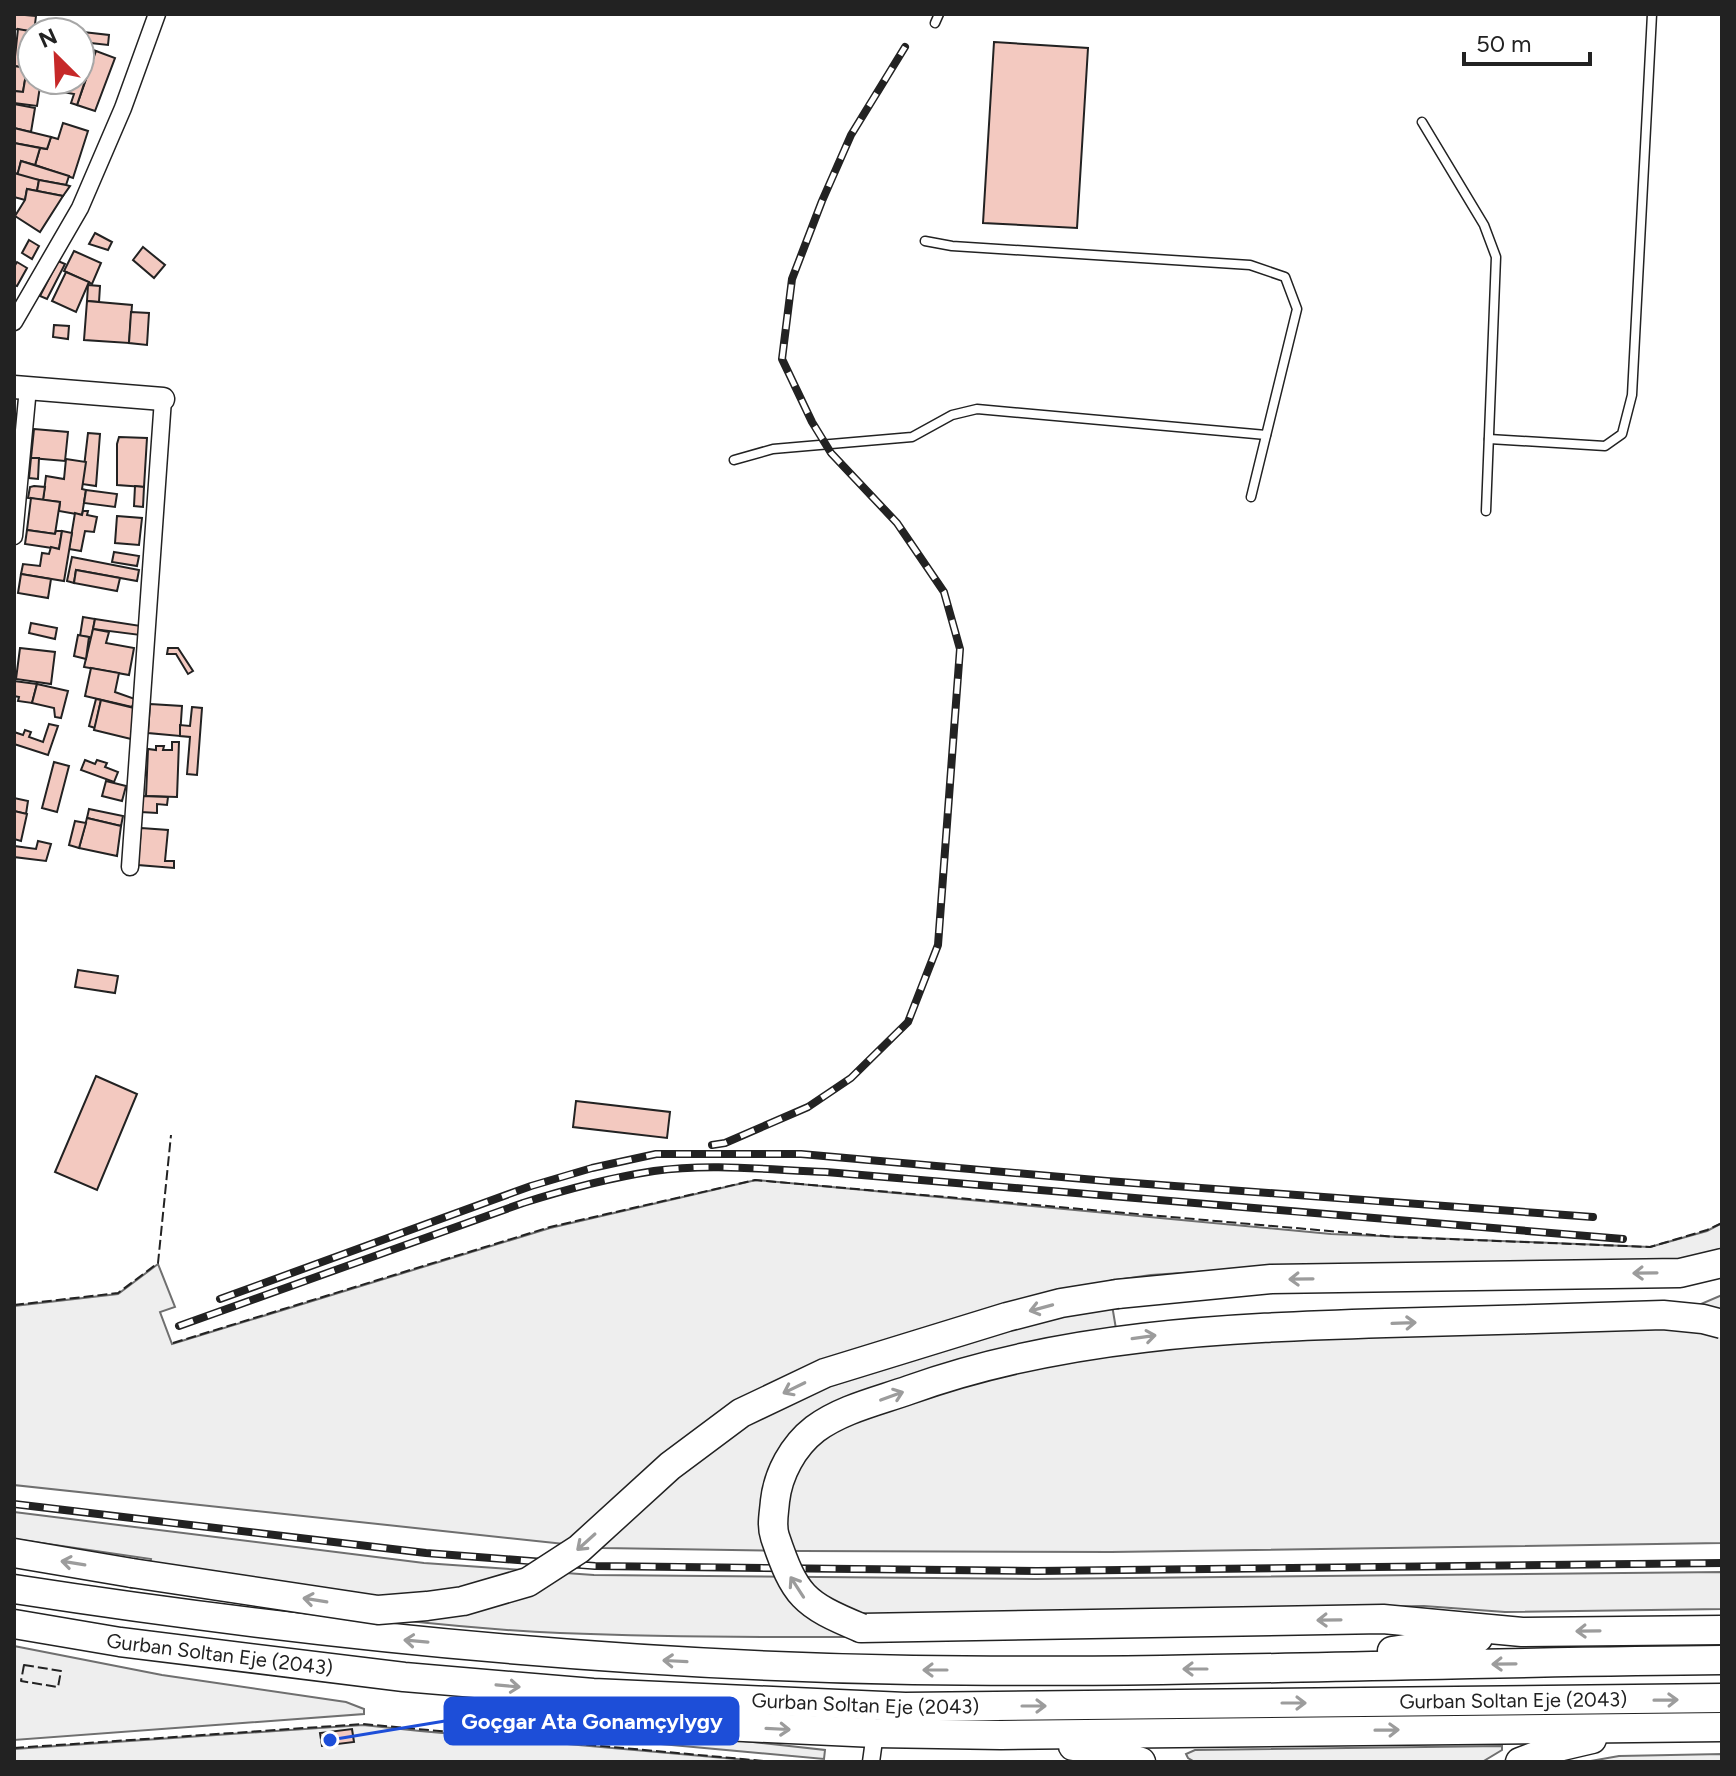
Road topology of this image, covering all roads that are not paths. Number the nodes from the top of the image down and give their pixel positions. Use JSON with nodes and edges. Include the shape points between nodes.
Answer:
{"nodes":[{"id":1,"x":157,"y":14,"type":"edge"},
{"id":2,"x":1652,"y":14,"type":"edge"},
{"id":3,"x":1422,"y":122,"type":"dead end"},
{"id":4,"x":925,"y":241,"type":"dead end"},
{"id":5,"x":14,"y":322,"type":"edge"},
{"id":6,"x":21,"y":388,"type":"edge"},
{"id":7,"x":163,"y":399,"type":"joint"},
{"id":8,"x":1266,"y":435,"type":"junction"},
{"id":9,"x":1489,"y":439,"type":"junction"},
{"id":10,"x":734,"y":460,"type":"dead end"},
{"id":11,"x":1251,"y":497,"type":"dead end"},
{"id":12,"x":1486,"y":511,"type":"dead end"},
{"id":13,"x":14,"y":536,"type":"edge"},
{"id":14,"x":130,"y":867,"type":"dead end"},
{"id":15,"x":1722,"y":1263,"type":"edge"},
{"id":16,"x":1722,"y":1324,"type":"edge"},
{"id":17,"x":14,"y":1553,"type":"edge"},
{"id":18,"x":14,"y":1589,"type":"edge"},
{"id":19,"x":14,"y":1624,"type":"edge"},
{"id":20,"x":1722,"y":1630,"type":"edge"},
{"id":21,"x":1522,"y":1632,"type":"junction"},
{"id":22,"x":1722,"y":1660,"type":"edge"},
{"id":23,"x":1273,"y":1668,"type":"junction"},
{"id":24,"x":593,"y":1693,"type":"junction"},
{"id":25,"x":1722,"y":1698,"type":"edge"},
{"id":26,"x":1722,"y":1727,"type":"edge"},
{"id":27,"x":1636,"y":1728,"type":"junction"},
{"id":28,"x":875,"y":1733,"type":"junction"},
{"id":29,"x":1001,"y":1735,"type":"junction"},
{"id":30,"x":871,"y":1762,"type":"edge"},
{"id":31,"x":1141,"y":1762,"type":"edge"},
{"id":32,"x":1520,"y":1762,"type":"edge"}],
"edges":[{"from":1,"to":5,"type":"street","via":[[80,208]]},
{"from":2,"to":9,"type":"lane","via":[[1632,395],[1622,434],[1605,446]]},
{"from":3,"to":9,"type":"lane","via":[[1484,225],[1496,257]]},
{"from":4,"to":8,"type":"lane","via":[[1250,265],[1285,277],[1297,309]]},
{"from":6,"to":7,"type":"street"},
{"from":6,"to":13,"type":"street"},
{"from":7,"to":14,"type":"street"},
{"from":8,"to":10,"type":"lane","via":[[977,409],[952,415],[912,437],[773,449]]},
{"from":8,"to":11,"type":"lane"},
{"from":9,"to":12,"type":"lane"},
{"from":15,"to":17,"type":"highway","one_way":true,"bridge":true,"via":[[1680,1273],[1271,1279],[1117,1294],[993,1320],[825,1373],[741,1413],[670,1466],[579,1549],[528,1582],[463,1601],[378,1610]]},
{"from":21,"to":16,"type":"highway","one_way":true,"bridge":true,"via":[[1383,1619],[861,1628],[802,1596],[772,1527],[776,1487],[790,1455],[814,1430],[845,1412],[987,1366],[1106,1342],[1263,1327],[1663,1315]]},
{"from":23,"to":18,"type":"highway","name":"Gurban Soltan Eje (2043)","one_way":true,"via":[[914,1670],[599,1657],[406,1640]]},
{"from":19,"to":24,"type":"highway","name":"Gurban Soltan Eje (2043)","one_way":true,"via":[[404,1677]]},
{"from":20,"to":21,"type":"highway","one_way":true},
{"from":21,"to":23,"type":"highway"},
{"from":22,"to":23,"type":"highway","name":"Gurban Soltan Eje (2043)","one_way":true},
{"from":24,"to":25,"type":"highway","name":"Gurban Soltan Eje (2043)","one_way":true,"via":[[905,1707]]},
{"from":24,"to":28,"type":"highway","one_way":true,"via":[[702,1725]]},
{"from":26,"to":27,"type":"highway"},
{"from":29,"to":27,"type":"highway","one_way":true},
{"from":27,"to":32,"type":"highway"},
{"from":28,"to":29,"type":"highway"},
{"from":28,"to":30,"type":"street"},
{"from":29,"to":31,"type":"highway","via":[[1102,1750]]}]}
